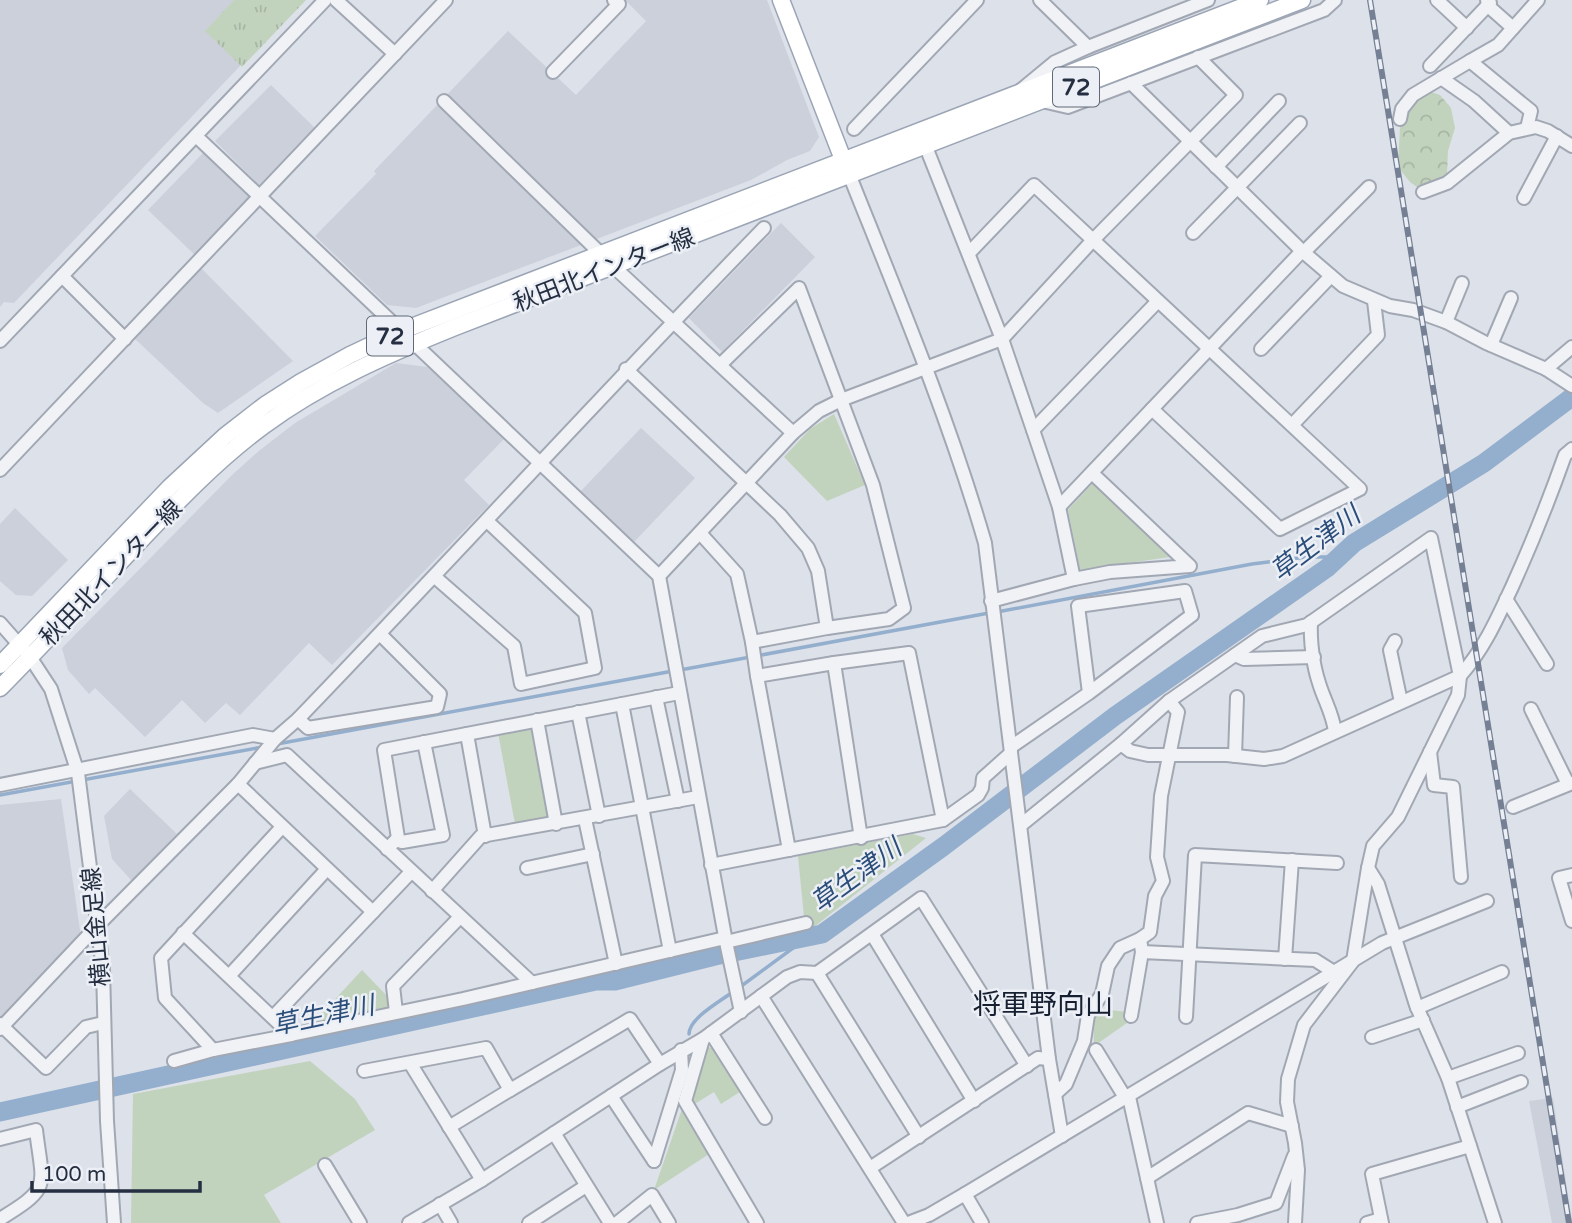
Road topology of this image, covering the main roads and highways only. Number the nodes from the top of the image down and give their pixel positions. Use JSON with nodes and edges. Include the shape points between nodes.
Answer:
{"nodes":[{"id":1,"x":781,"y":0,"type":"edge"},
{"id":2,"x":1260,"y":0,"type":"edge"},
{"id":3,"x":1302,"y":0,"type":"edge"},
{"id":4,"x":847,"y":169,"type":"junction"},
{"id":5,"x":25,"y":651,"type":"junction"},
{"id":6,"x":0,"y":665,"type":"edge"},
{"id":7,"x":0,"y":688,"type":"edge"}],
"edges":[{"from":1,"to":4,"type":"main road"},
{"from":2,"to":4,"type":"main road","name":"秋田北インター線","number":"72","via":[[1053,72],[1013,96]]},
{"from":3,"to":4,"type":"main road","name":"秋田北インター線","number":"72","via":[[926,147]]},
{"from":4,"to":5,"type":"main road","name":"秋田北インター線","number":"72","via":[[614,267],[415,343],[331,383],[242,443]]},
{"from":4,"to":5,"type":"main road","name":"秋田北インター線","number":"72","via":[[601,254],[401,331],[301,382],[225,436],[170,487]]},
{"from":5,"to":6,"type":"main road","name":"秋田北インター線","number":"72"},
{"from":5,"to":7,"type":"main road","name":"秋田北インター線","number":"72"}]}
